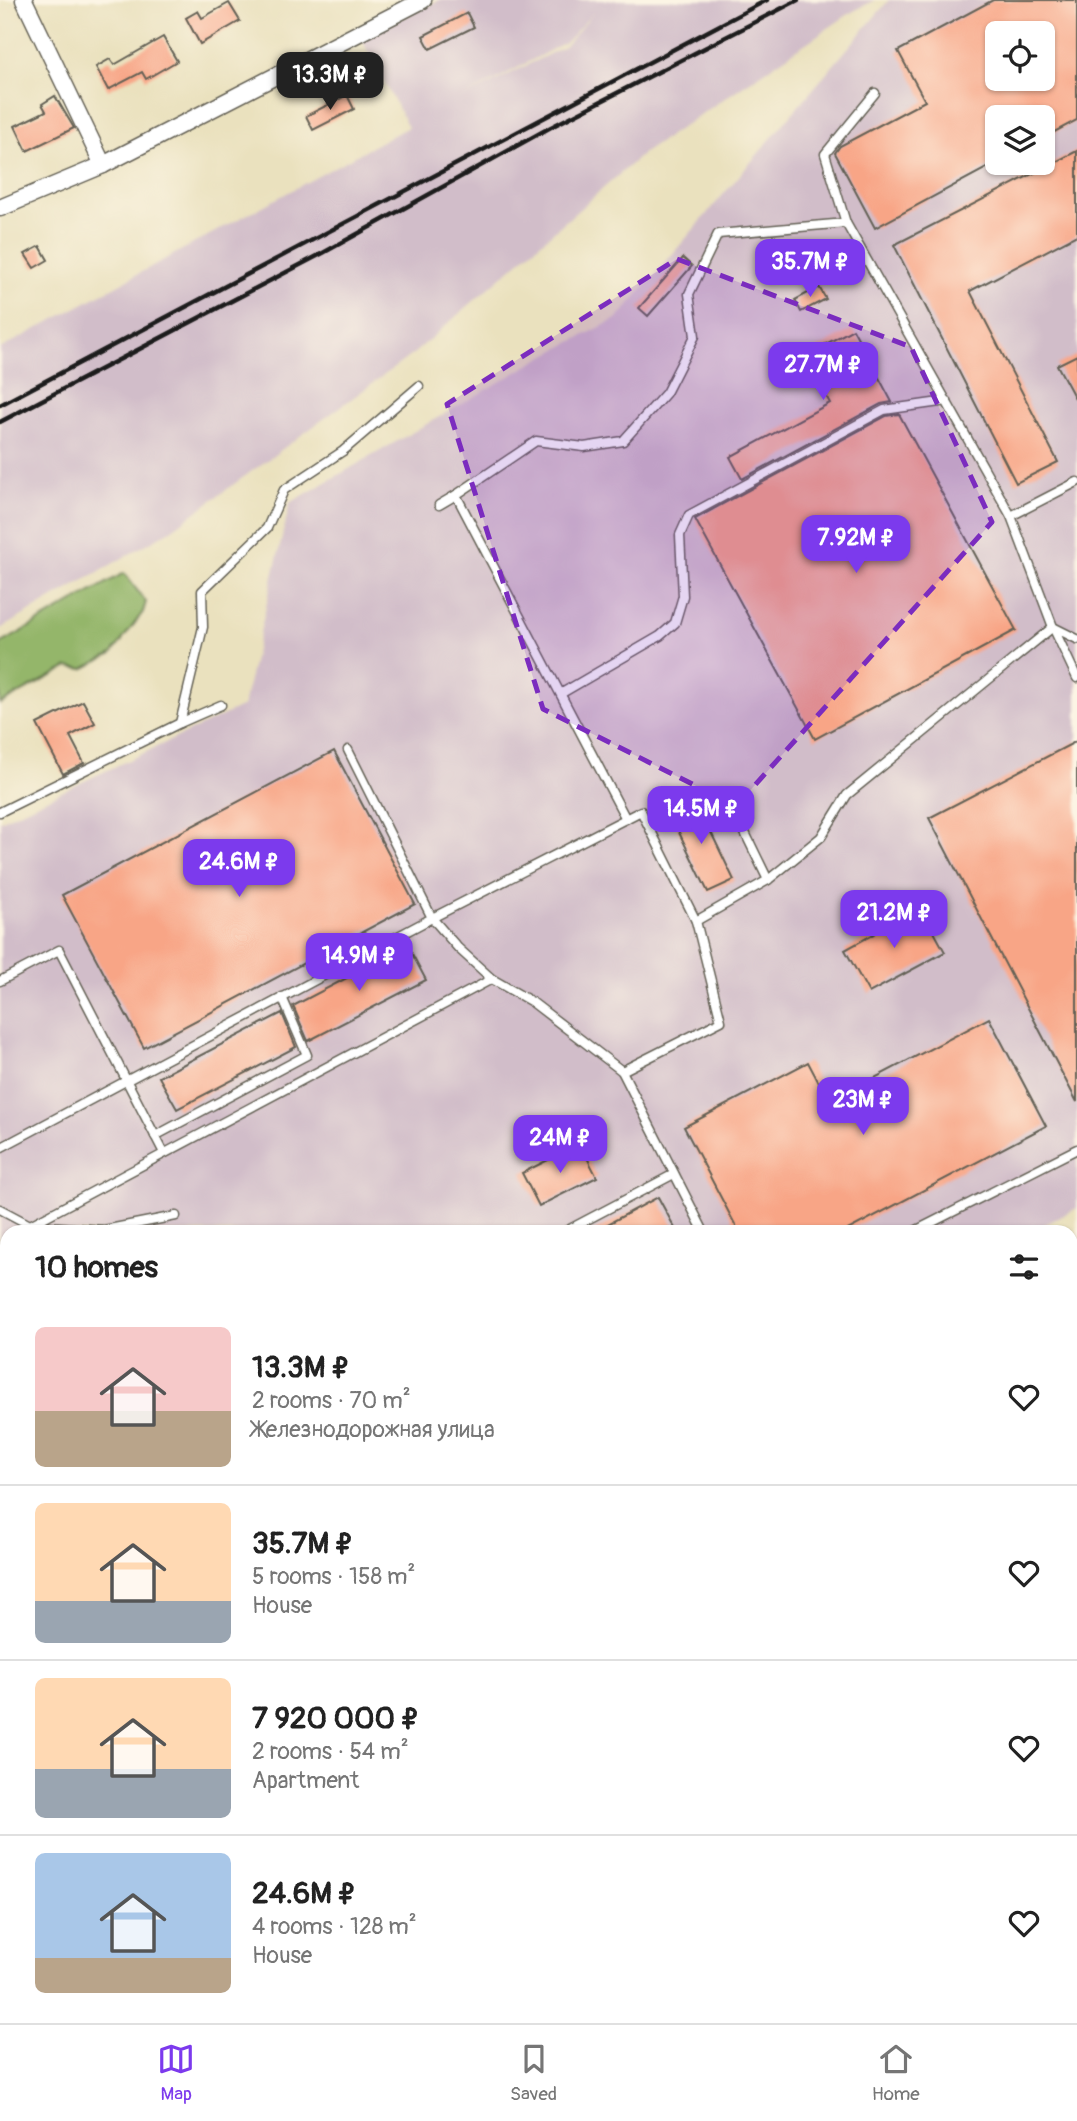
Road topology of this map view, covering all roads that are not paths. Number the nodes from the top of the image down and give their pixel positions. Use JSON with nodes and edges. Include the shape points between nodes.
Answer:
{"nodes":[{"id":1,"x":24,"y":0,"type":"edge"},
{"id":2,"x":423,"y":0,"type":"edge"},
{"id":3,"x":875,"y":93,"type":"dead end"},
{"id":4,"x":103,"y":165,"type":"junction"},
{"id":5,"x":0,"y":208,"type":"edge"},
{"id":6,"x":846,"y":223,"type":"junction"},
{"id":7,"x":418,"y":386,"type":"dead end"},
{"id":8,"x":947,"y":401,"type":"junction"},
{"id":9,"x":1077,"y":482,"type":"edge"},
{"id":10,"x":456,"y":495,"type":"junction"},
{"id":11,"x":439,"y":505,"type":"dead end"},
{"id":12,"x":1011,"y":516,"type":"junction"},
{"id":13,"x":1052,"y":627,"type":"junction"},
{"id":14,"x":1077,"y":639,"type":"edge"},
{"id":15,"x":1077,"y":678,"type":"edge"},
{"id":16,"x":562,"y":693,"type":"junction"},
{"id":17,"x":221,"y":705,"type":"dead end"},
{"id":18,"x":180,"y":723,"type":"junction"},
{"id":19,"x":348,"y":750,"type":"dead end"},
{"id":20,"x":734,"y":810,"type":"dead end"},
{"id":21,"x":0,"y":812,"type":"edge"},
{"id":22,"x":626,"y":818,"type":"junction"},
{"id":23,"x":768,"y":880,"type":"junction"},
{"id":24,"x":432,"y":918,"type":"junction"},
{"id":25,"x":696,"y":921,"type":"junction"},
{"id":26,"x":492,"y":979,"type":"junction"},
{"id":27,"x":0,"y":981,"type":"edge"},
{"id":28,"x":282,"y":997,"type":"junction"},
{"id":29,"x":622,"y":1071,"type":"junction"},
{"id":30,"x":126,"y":1081,"type":"junction"},
{"id":31,"x":155,"y":1136,"type":"junction"},
{"id":32,"x":0,"y":1148,"type":"edge"},
{"id":33,"x":1077,"y":1149,"type":"edge"},
{"id":34,"x":164,"y":1153,"type":"junction"},
{"id":35,"x":674,"y":1174,"type":"junction"},
{"id":36,"x":0,"y":1209,"type":"edge"},
{"id":37,"x":176,"y":1216,"type":"dead end"},
{"id":38,"x":30,"y":1225,"type":"joint"},
{"id":39,"x":130,"y":1225,"type":"edge"},
{"id":40,"x":577,"y":1225,"type":"edge"},
{"id":41,"x":700,"y":1225,"type":"edge"},
{"id":42,"x":927,"y":1225,"type":"edge"}],
"edges":[{"from":1,"to":4,"type":"street"},
{"from":2,"to":4,"type":"street"},
{"from":3,"to":6,"type":"lane","via":[[825,154]]},
{"from":4,"to":5,"type":"street"},
{"from":6,"to":8,"type":"lane"},
{"from":6,"to":10,"type":"lane","via":[[718,234],[689,294],[695,336],[666,393],[623,441],[584,447],[536,441]]},
{"from":7,"to":18,"type":"lane","via":[[343,451],[284,490],[267,528],[202,590],[203,627]]},
{"from":8,"to":12,"type":"lane"},
{"from":8,"to":16,"type":"lane","via":[[884,410],[690,515],[680,535],[683,596],[675,623]]},
{"from":9,"to":12,"type":"lane"},
{"from":10,"to":11,"type":"lane"},
{"from":10,"to":16,"type":"lane"},
{"from":12,"to":13,"type":"lane"},
{"from":13,"to":14,"type":"lane"},
{"from":13,"to":15,"type":"lane"},
{"from":13,"to":23,"type":"lane","via":[[847,795],[821,838]]},
{"from":16,"to":22,"type":"lane"},
{"from":17,"to":18,"type":"lane"},
{"from":18,"to":21,"type":"lane"},
{"from":19,"to":24,"type":"lane"},
{"from":20,"to":23,"type":"lane"},
{"from":22,"to":24,"type":"lane"},
{"from":22,"to":25,"type":"lane","via":[[640,811]]},
{"from":23,"to":25,"type":"lane"},
{"from":24,"to":26,"type":"lane"},
{"from":24,"to":28,"type":"lane"},
{"from":25,"to":29,"type":"lane","via":[[721,1021]]},
{"from":26,"to":29,"type":"lane","via":[[532,1002]]},
{"from":26,"to":34,"type":"lane"},
{"from":27,"to":30,"type":"lane","via":[[60,950]]},
{"from":28,"to":30,"type":"lane"},
{"from":28,"to":31,"type":"lane","via":[[307,1055]]},
{"from":29,"to":35,"type":"lane"},
{"from":30,"to":31,"type":"lane"},
{"from":30,"to":32,"type":"lane"},
{"from":31,"to":34,"type":"lane"},
{"from":33,"to":42,"type":"lane"},
{"from":34,"to":38,"type":"lane"},
{"from":35,"to":40,"type":"lane"},
{"from":35,"to":41,"type":"lane"},
{"from":36,"to":38,"type":"lane"},
{"from":37,"to":39,"type":"lane"}]}
